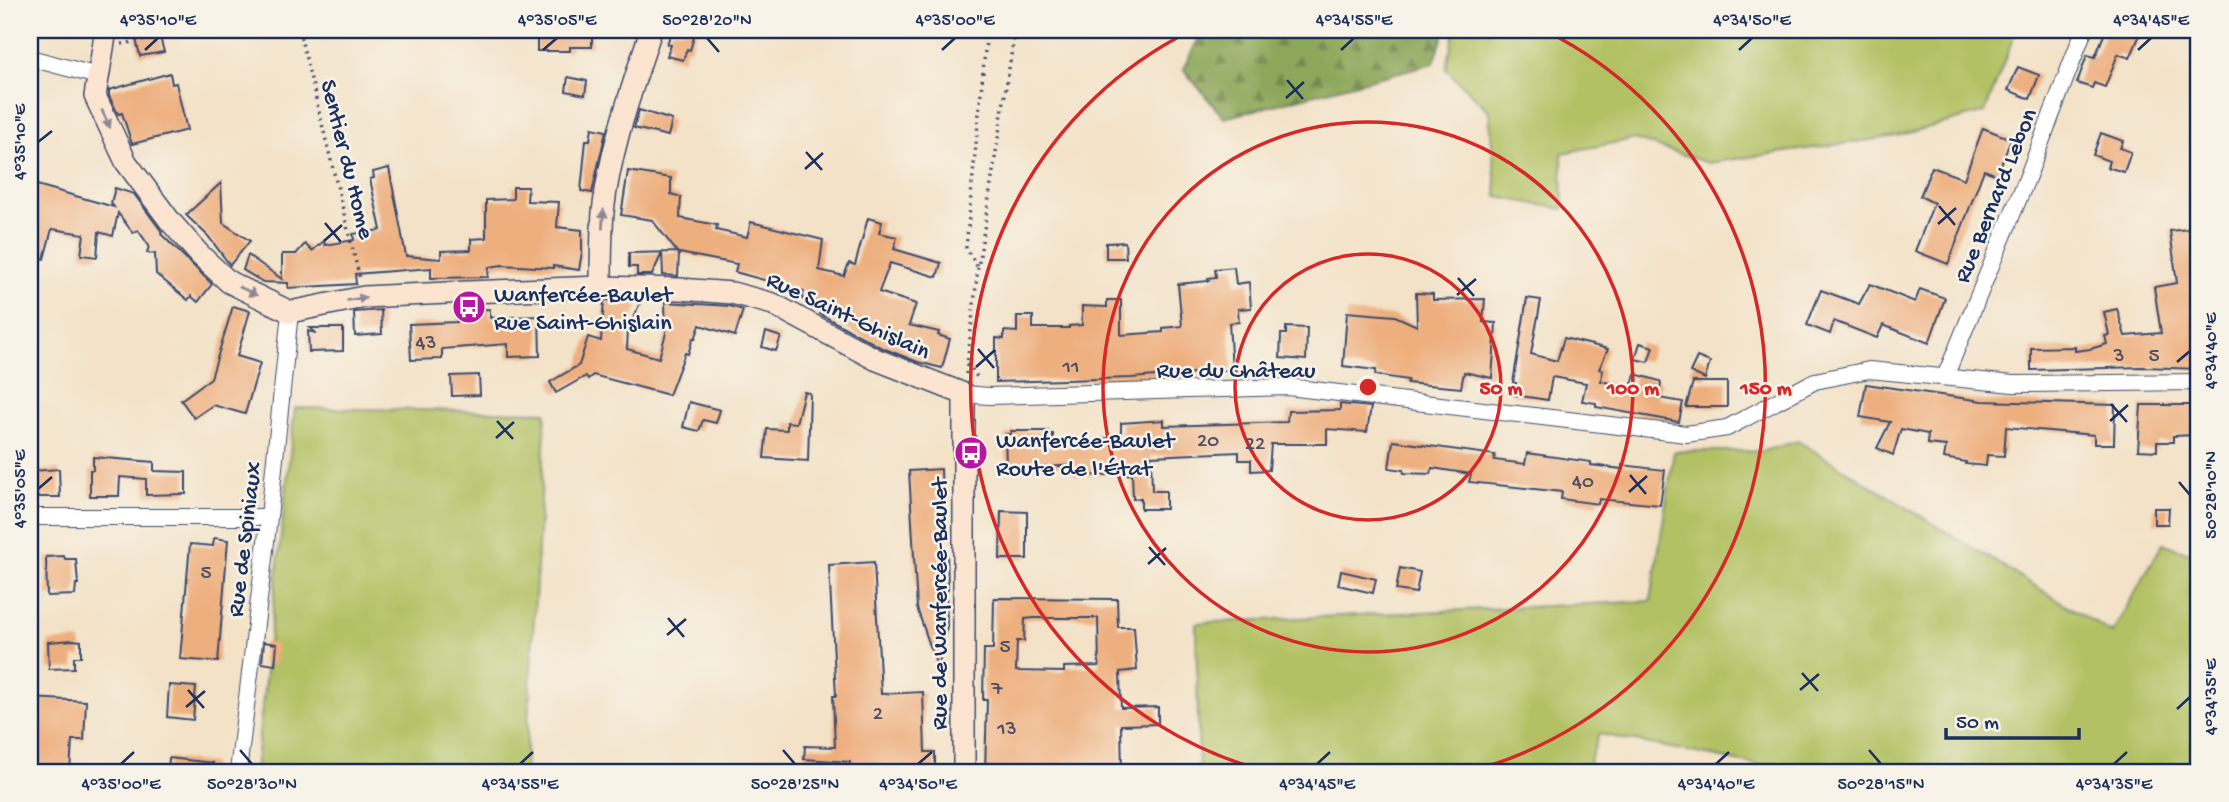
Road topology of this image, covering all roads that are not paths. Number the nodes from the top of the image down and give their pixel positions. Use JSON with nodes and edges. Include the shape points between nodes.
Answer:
{"nodes":[{"id":1,"x":651,"y":30,"type":"edge"},
{"id":2,"x":2084,"y":30,"type":"edge"},
{"id":3,"x":104,"y":39,"type":"edge"},
{"id":4,"x":30,"y":58,"type":"edge"},
{"id":5,"x":98,"y":76,"type":"junction"},
{"id":6,"x":601,"y":287,"type":"junction"},
{"id":7,"x":290,"y":312,"type":"junction"},
{"id":8,"x":1945,"y":377,"type":"junction"},
{"id":9,"x":2199,"y":382,"type":"edge"},
{"id":10,"x":964,"y":394,"type":"junction"},
{"id":11,"x":30,"y":517,"type":"edge"},
{"id":12,"x":269,"y":517,"type":"junction"},
{"id":13,"x":238,"y":772,"type":"edge"},
{"id":14,"x":964,"y":772,"type":"edge"}],
"edges":[{"from":6,"to":1,"type":"main road","one_way":true,"via":[[603,212],[611,168],[622,117]]},
{"from":2,"to":8,"type":"street","name":"Rue Bernard Lebon"},
{"from":3,"to":5,"type":"main road"},
{"from":4,"to":5,"type":"street"},
{"from":5,"to":7,"type":"main road","one_way":true,"via":[[95,96],[126,162],[170,221],[229,282]]},
{"from":7,"to":6,"type":"main road","name":"Rue Saint-Ghislain","one_way":true,"via":[[364,297]]},
{"from":6,"to":10,"type":"main road","name":"Rue Saint-Ghislain","via":[[755,297],[876,359]]},
{"from":7,"to":12,"type":"street","name":"Rue de Spiniaux"},
{"from":8,"to":9,"type":"street","name":"Rue du Château","via":[[2013,384]]},
{"from":8,"to":10,"type":"street","name":"Rue du Château","via":[[1869,370],[1815,381],[1727,428],[1686,434],[1288,387]]},
{"from":10,"to":14,"type":"main road","name":"Rue de Wanfercée-Baulet"},
{"from":11,"to":12,"type":"street"},
{"from":12,"to":13,"type":"street","name":"Rue de Spiniaux"}]}
